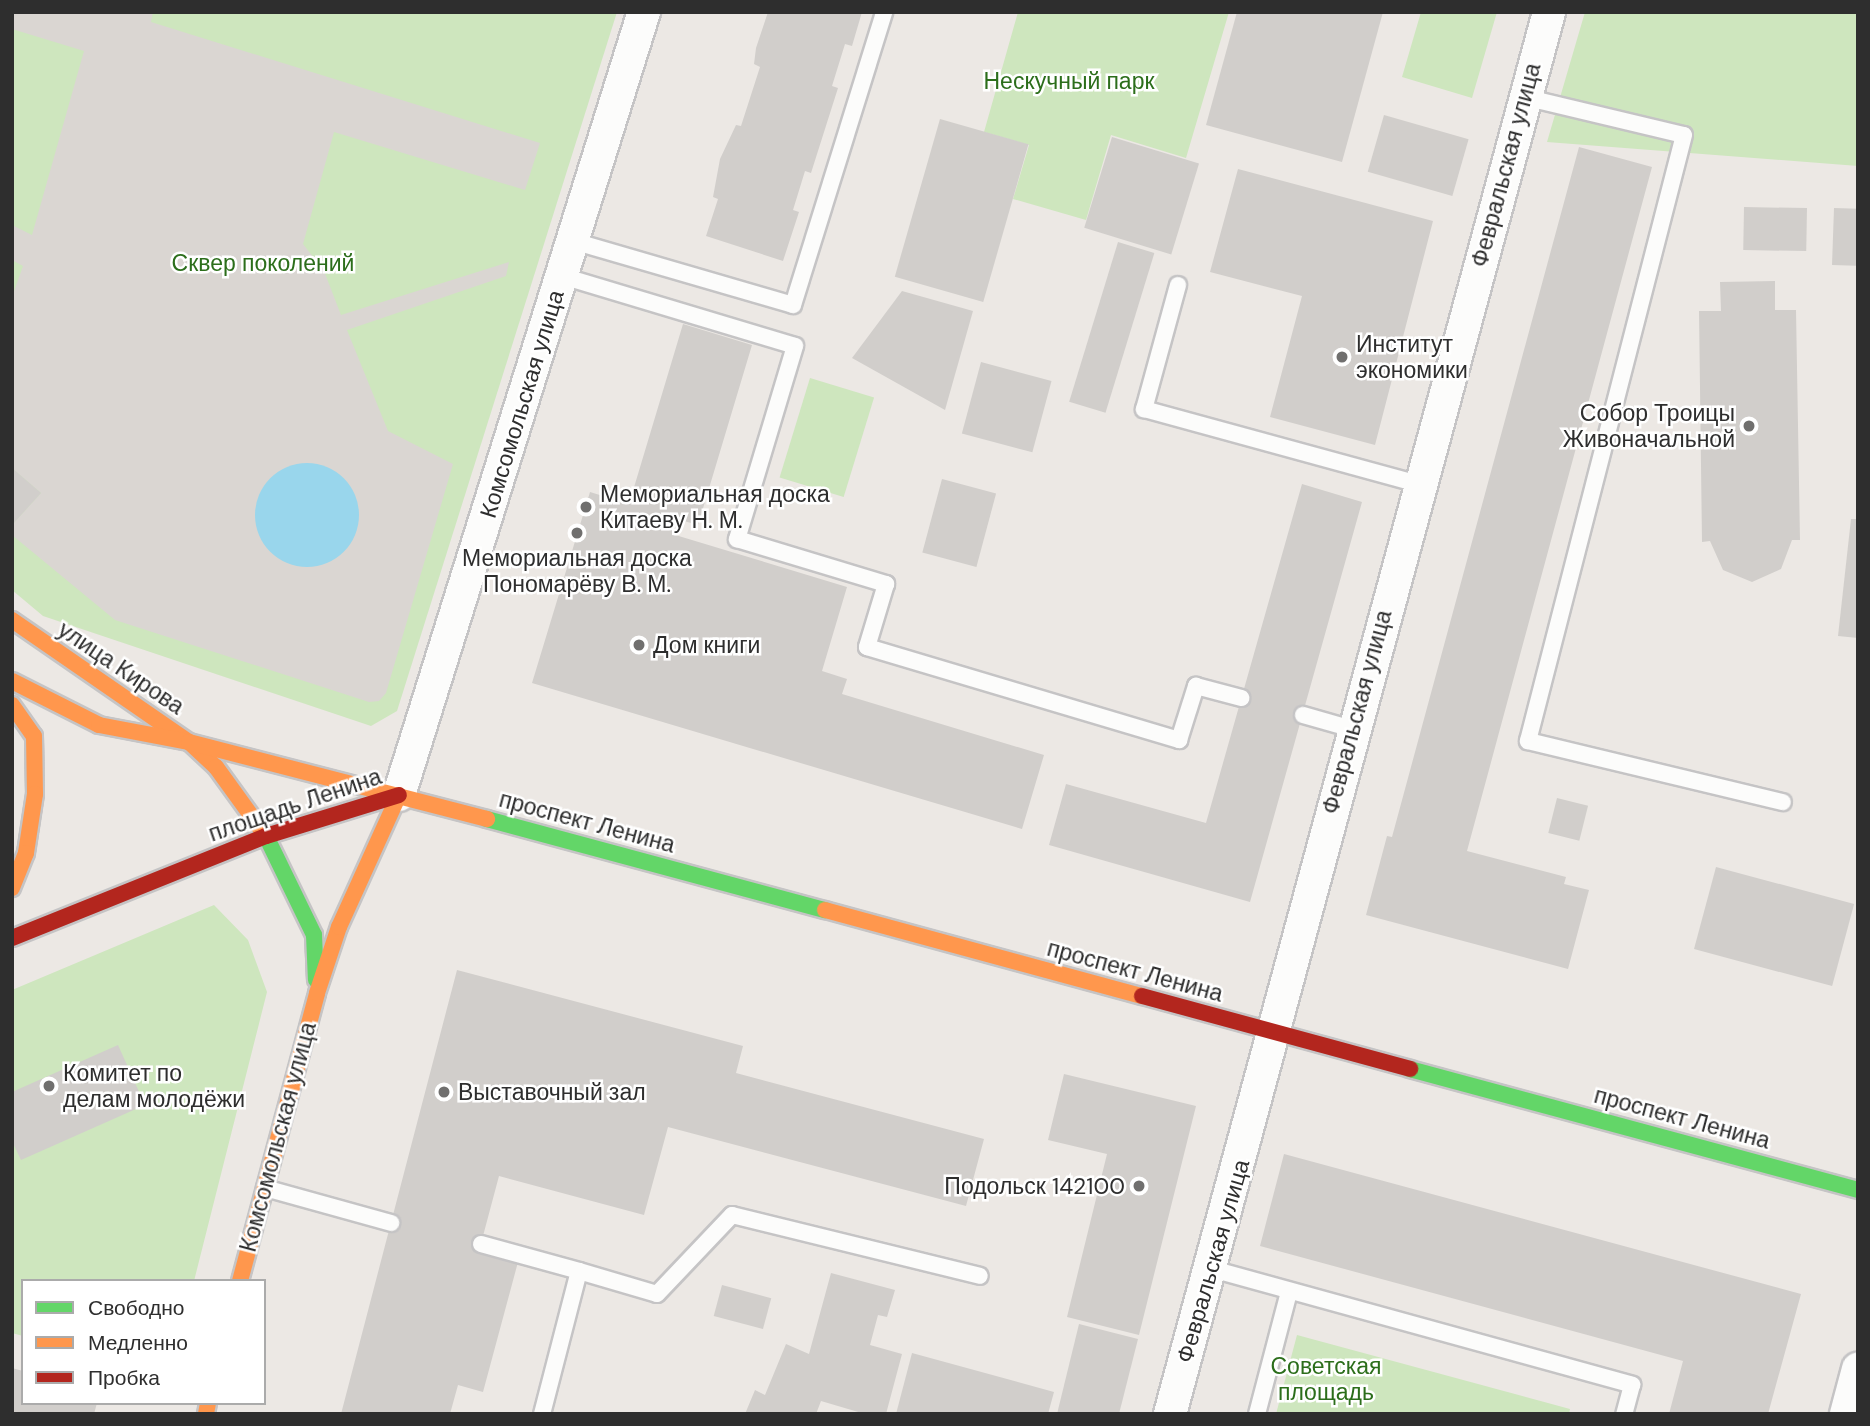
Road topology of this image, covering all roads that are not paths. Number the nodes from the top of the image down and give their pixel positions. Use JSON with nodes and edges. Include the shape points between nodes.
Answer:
{"nodes":[{"id":1,"x":643,"y":12,"type":"edge"},
{"id":2,"x":884,"y":12,"type":"edge"},
{"id":3,"x":1549,"y":12,"type":"edge"},
{"id":4,"x":1524,"y":97,"type":"junction"},
{"id":5,"x":573,"y":241,"type":"junction"},
{"id":6,"x":562,"y":276,"type":"junction"},
{"id":7,"x":1178,"y":285,"type":"dead end"},
{"id":8,"x":1419,"y":484,"type":"junction"},
{"id":9,"x":12,"y":620,"type":"edge"},
{"id":10,"x":12,"y":681,"type":"edge"},
{"id":11,"x":1241,"y":698,"type":"dead end"},
{"id":12,"x":12,"y":705,"type":"edge"},
{"id":13,"x":1303,"y":715,"type":"dead end"},
{"id":14,"x":1352,"y":729,"type":"junction"},
{"id":15,"x":188,"y":742,"type":"junction"},
{"id":16,"x":399,"y":795,"type":"junction"},
{"id":17,"x":1783,"y":802,"type":"dead end"},
{"id":18,"x":267,"y":836,"type":"junction"},
{"id":19,"x":12,"y":888,"type":"edge"},
{"id":20,"x":12,"y":938,"type":"edge"},
{"id":21,"x":317,"y":993,"type":"junction"},
{"id":22,"x":1272,"y":1031,"type":"junction"},
{"id":23,"x":264,"y":1188,"type":"junction"},
{"id":24,"x":1858,"y":1190,"type":"edge"},
{"id":25,"x":391,"y":1223,"type":"dead end"},
{"id":26,"x":481,"y":1244,"type":"dead end"},
{"id":27,"x":1212,"y":1269,"type":"junction"},
{"id":28,"x":579,"y":1270,"type":"junction"},
{"id":29,"x":980,"y":1276,"type":"dead end"},
{"id":30,"x":241,"y":1279,"type":"edge"},
{"id":31,"x":1289,"y":1292,"type":"junction"},
{"id":32,"x":1858,"y":1369,"type":"edge"},
{"id":33,"x":542,"y":1414,"type":"edge"},
{"id":34,"x":1170,"y":1414,"type":"edge"},
{"id":35,"x":1258,"y":1414,"type":"edge"},
{"id":36,"x":1624,"y":1414,"type":"edge"},
{"id":37,"x":1846,"y":1414,"type":"edge"}],
"edges":[{"from":1,"to":5,"type":"street","name":"Комсомольская улица"},
{"from":2,"to":5,"type":"lane","via":[[793,305]]},
{"from":3,"to":4,"type":"street","name":"Февральская улица"},
{"from":4,"to":8,"type":"street","name":"Февральская улица"},
{"from":4,"to":17,"type":"lane","via":[[1684,135],[1528,741]]},
{"from":5,"to":6,"type":"street","name":"Комсомольская улица"},
{"from":6,"to":11,"type":"lane","via":[[795,346],[737,540],[886,584],[867,647],[1179,740],[1196,686]]},
{"from":6,"to":16,"type":"street","name":"Комсомольская улица"},
{"from":7,"to":8,"type":"lane","via":[[1144,409]]},
{"from":8,"to":14,"type":"street","name":"Февральская улица"},
{"from":9,"to":15,"type":"main road","name":"улица Кирова"},
{"from":10,"to":15,"type":"main road","name":"улица Кирова","via":[[99,726]]},
{"from":12,"to":19,"type":"main road","via":[[34,736],[35,794],[26,853]]},
{"from":13,"to":14,"type":"lane"},
{"from":14,"to":22,"type":"street","name":"Февральская улица"},
{"from":15,"to":16,"type":"main road","name":"площадь Ленина"},
{"from":15,"to":18,"type":"main road","via":[[216,767]]},
{"from":16,"to":18,"type":"main road","name":"площадь Ленина"},
{"from":16,"to":21,"type":"main road","via":[[340,927]]},
{"from":16,"to":22,"type":"main road","name":"проспект Ленина"},
{"from":18,"to":20,"type":"main road","name":"площадь Ленина"},
{"from":18,"to":21,"type":"main road","via":[[314,934]]},
{"from":21,"to":23,"type":"main road","name":"Комсомольская улица"},
{"from":22,"to":24,"type":"main road","name":"проспект Ленина"},
{"from":22,"to":27,"type":"street","name":"Февральская улица"},
{"from":23,"to":25,"type":"lane"},
{"from":23,"to":30,"type":"main road","name":"Комсомольская улица"},
{"from":26,"to":28,"type":"lane"},
{"from":27,"to":31,"type":"lane"},
{"from":27,"to":34,"type":"street","name":"Февральская улица"},
{"from":28,"to":29,"type":"lane","via":[[657,1294],[732,1215]]},
{"from":28,"to":33,"type":"lane"},
{"from":31,"to":35,"type":"lane"},
{"from":31,"to":36,"type":"lane","via":[[1632,1385]]},
{"from":32,"to":37,"type":"street"}]}
